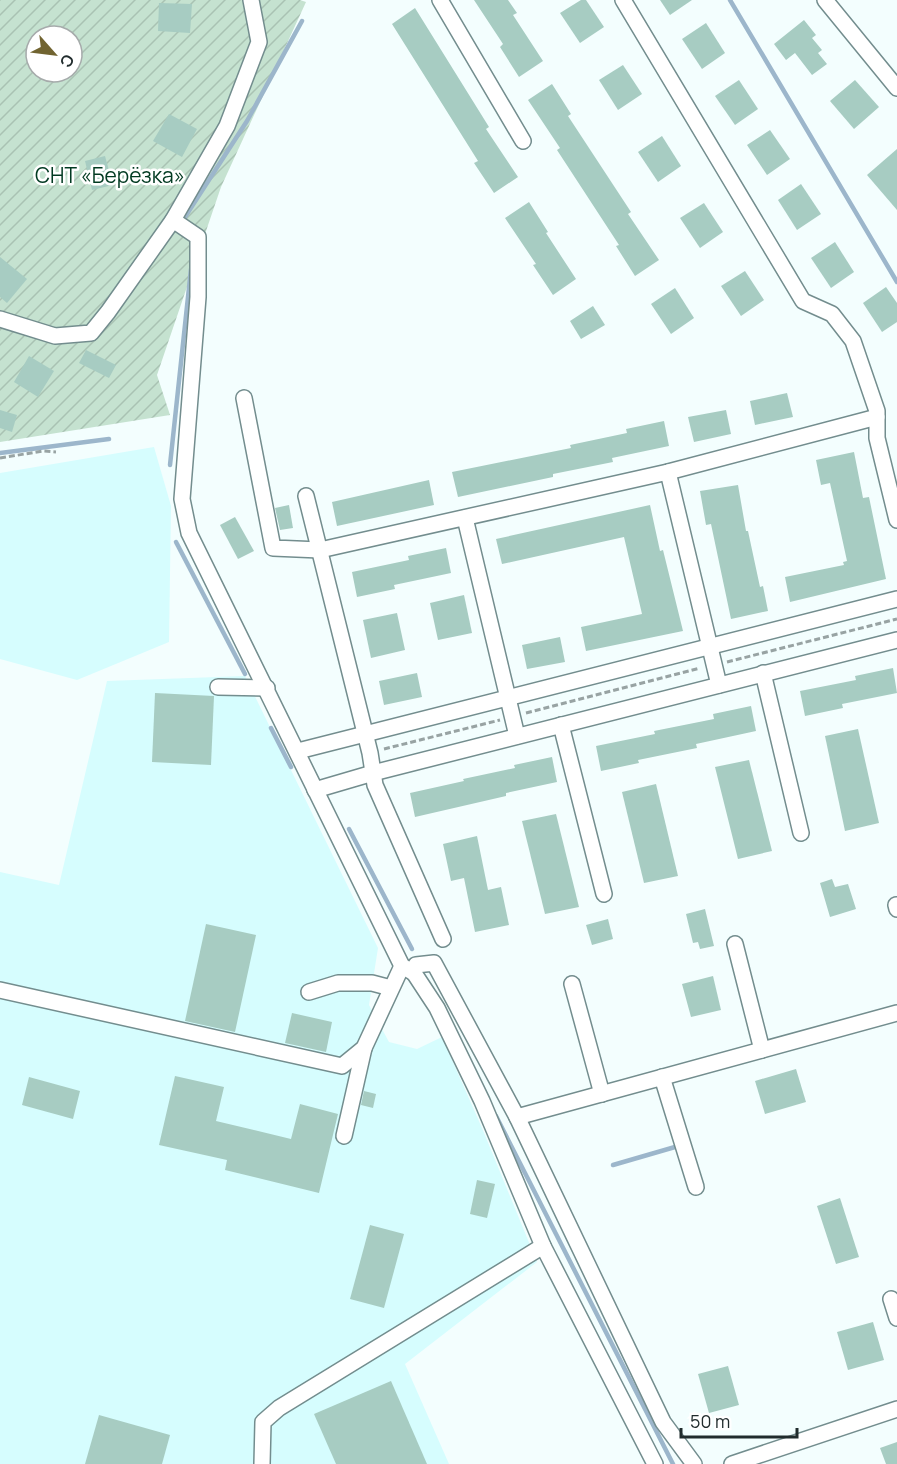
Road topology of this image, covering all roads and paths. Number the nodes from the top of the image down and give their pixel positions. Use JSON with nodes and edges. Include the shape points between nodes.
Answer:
{"nodes":[{"id":1,"x":251,"y":0,"type":"edge"},
{"id":2,"x":440,"y":0,"type":"edge"},
{"id":3,"x":623,"y":0,"type":"edge"},
{"id":4,"x":825,"y":0,"type":"edge"},
{"id":5,"x":897,"y":88,"type":"edge"},
{"id":6,"x":523,"y":141,"type":"dead end"},
{"id":7,"x":173,"y":220,"type":"junction"},
{"id":8,"x":0,"y":319,"type":"edge"},
{"id":9,"x":244,"y":398,"type":"dead end"},
{"id":10,"x":877,"y":417,"type":"junction"},
{"id":11,"x":56,"y":452,"type":"dead end"},
{"id":12,"x":0,"y":458,"type":"edge"},
{"id":13,"x":668,"y":472,"type":"junction"},
{"id":14,"x":306,"y":496,"type":"dead end"},
{"id":15,"x":465,"y":518,"type":"junction"},
{"id":16,"x":897,"y":520,"type":"edge"},
{"id":17,"x":320,"y":550,"type":"junction"},
{"id":18,"x":897,"y":599,"type":"edge"},
{"id":19,"x":897,"y":619,"type":"edge"},
{"id":20,"x":897,"y":640,"type":"edge"},
{"id":21,"x":710,"y":647,"type":"junction"},
{"id":22,"x":714,"y":665,"type":"junction"},
{"id":23,"x":763,"y":673,"type":"junction"},
{"id":24,"x":719,"y":685,"type":"junction"},
{"id":25,"x":218,"y":687,"type":"dead end"},
{"id":26,"x":267,"y":688,"type":"junction"},
{"id":27,"x":508,"y":698,"type":"junction"},
{"id":28,"x":513,"y":717,"type":"junction"},
{"id":29,"x":561,"y":725,"type":"junction"},
{"id":30,"x":365,"y":735,"type":"junction"},
{"id":31,"x":517,"y":736,"type":"junction"},
{"id":32,"x":298,"y":751,"type":"junction"},
{"id":33,"x":370,"y":753,"type":"junction"},
{"id":34,"x":373,"y":773,"type":"junction"},
{"id":35,"x":315,"y":790,"type":"junction"},
{"id":36,"x":801,"y":833,"type":"dead end"},
{"id":37,"x":603,"y":894,"type":"dead end"},
{"id":38,"x":443,"y":939,"type":"dead end"},
{"id":39,"x":735,"y":944,"type":"dead end"},
{"id":40,"x":408,"y":970,"type":"junction"},
{"id":41,"x":572,"y":984,"type":"dead end"},
{"id":42,"x":391,"y":988,"type":"junction"},
{"id":43,"x":0,"y":990,"type":"edge"},
{"id":44,"x":309,"y":992,"type":"dead end"},
{"id":45,"x":897,"y":1013,"type":"edge"},
{"id":46,"x":364,"y":1048,"type":"junction"},
{"id":47,"x":762,"y":1050,"type":"junction"},
{"id":48,"x":662,"y":1077,"type":"junction"},
{"id":49,"x":602,"y":1094,"type":"junction"},
{"id":50,"x":517,"y":1117,"type":"junction"},
{"id":51,"x":344,"y":1136,"type":"dead end"},
{"id":52,"x":696,"y":1187,"type":"dead end"},
{"id":53,"x":543,"y":1246,"type":"junction"},
{"id":54,"x":891,"y":1299,"type":"dead end"},
{"id":55,"x":897,"y":1318,"type":"edge"},
{"id":56,"x":897,"y":1409,"type":"edge"},
{"id":57,"x":262,"y":1464,"type":"edge"},
{"id":58,"x":655,"y":1464,"type":"edge"},
{"id":59,"x":694,"y":1464,"type":"edge"},
{"id":60,"x":732,"y":1464,"type":"edge"}],
"edges":[{"from":1,"to":7,"type":"street","via":[[259,42],[227,126]]},
{"from":2,"to":6,"type":"street"},
{"from":3,"to":10,"type":"street","via":[[803,301],[832,314],[853,341]]},
{"from":4,"to":5,"type":"street"},
{"from":7,"to":8,"type":"street","via":[[91,333],[55,336]]},
{"from":7,"to":26,"type":"street","via":[[198,237],[198,297],[182,499],[189,532]]},
{"from":9,"to":17,"type":"street","via":[[273,548]]},
{"from":10,"to":13,"type":"street"},
{"from":10,"to":16,"type":"street","via":[[877,438]]},
{"from":11,"to":12,"type":"path"},
{"from":13,"to":15,"type":"street"},
{"from":13,"to":21,"type":"street"},
{"from":14,"to":17,"type":"street"},
{"from":15,"to":17,"type":"street"},
{"from":15,"to":27,"type":"street"},
{"from":17,"to":30,"type":"street"},
{"from":18,"to":21,"type":"street"},
{"from":19,"to":22,"type":"path"},
{"from":20,"to":23,"type":"street"},
{"from":21,"to":22,"type":"street"},
{"from":21,"to":27,"type":"street"},
{"from":22,"to":24,"type":"street"},
{"from":22,"to":28,"type":"path"},
{"from":23,"to":24,"type":"street"},
{"from":23,"to":36,"type":"street"},
{"from":24,"to":29,"type":"street"},
{"from":25,"to":26,"type":"street"},
{"from":26,"to":32,"type":"street"},
{"from":27,"to":28,"type":"street"},
{"from":27,"to":30,"type":"street"},
{"from":28,"to":31,"type":"street"},
{"from":28,"to":33,"type":"path"},
{"from":29,"to":31,"type":"street"},
{"from":29,"to":37,"type":"street"},
{"from":30,"to":32,"type":"street"},
{"from":30,"to":33,"type":"street"},
{"from":31,"to":34,"type":"street"},
{"from":32,"to":35,"type":"street"},
{"from":33,"to":34,"type":"street"},
{"from":34,"to":35,"type":"street"},
{"from":34,"to":38,"type":"street"},
{"from":35,"to":40,"type":"street"},
{"from":39,"to":47,"type":"street"},
{"from":40,"to":42,"type":"street"},
{"from":40,"to":50,"type":"street","via":[[434,963]]},
{"from":40,"to":53,"type":"street","via":[[437,1008],[482,1101]]},
{"from":41,"to":49,"type":"street"},
{"from":42,"to":44,"type":"street","via":[[338,982]]},
{"from":42,"to":46,"type":"street"},
{"from":43,"to":46,"type":"street","via":[[342,1066]]},
{"from":45,"to":47,"type":"street"},
{"from":46,"to":51,"type":"street"},
{"from":47,"to":48,"type":"street"},
{"from":48,"to":49,"type":"street"},
{"from":48,"to":52,"type":"street"},
{"from":49,"to":50,"type":"street"},
{"from":50,"to":59,"type":"street","via":[[663,1422]]},
{"from":53,"to":57,"type":"street","via":[[279,1408],[263,1422]]},
{"from":53,"to":58,"type":"street"},
{"from":54,"to":55,"type":"street"},
{"from":56,"to":60,"type":"street"}]}
